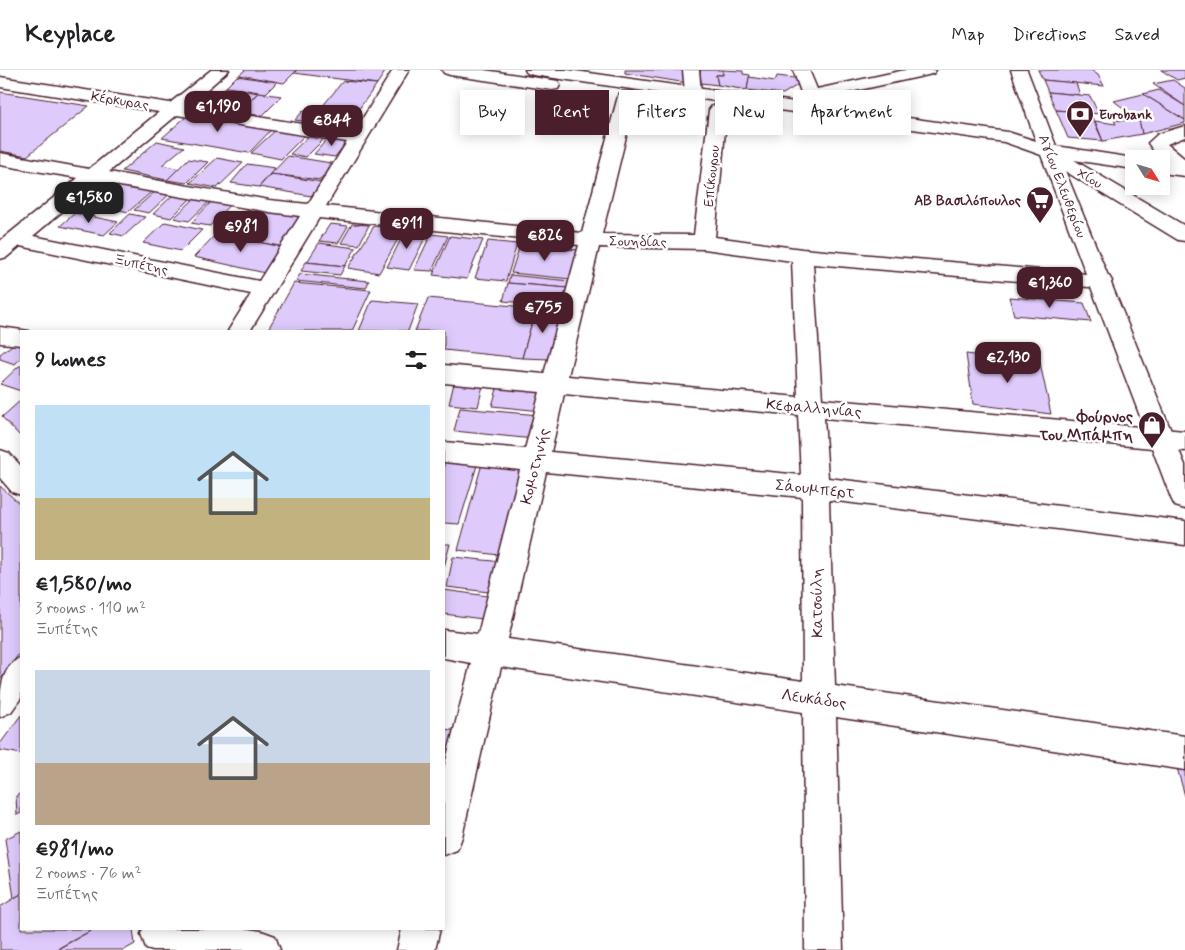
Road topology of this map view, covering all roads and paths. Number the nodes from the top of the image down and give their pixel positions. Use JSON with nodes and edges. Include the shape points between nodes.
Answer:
{"nodes":[{"id":1,"x":221,"y":70,"type":"edge"},
{"id":2,"x":401,"y":70,"type":"edge"},
{"id":3,"x":450,"y":70,"type":"edge"},
{"id":4,"x":535,"y":70,"type":"edge"},
{"id":5,"x":691,"y":70,"type":"edge"},
{"id":6,"x":800,"y":70,"type":"edge"},
{"id":7,"x":928,"y":70,"type":"edge"},
{"id":8,"x":1018,"y":70,"type":"edge"},
{"id":9,"x":878,"y":75,"type":"edge"},
{"id":10,"x":0,"y":82,"type":"edge"},
{"id":11,"x":673,"y":90,"type":"edge"},
{"id":12,"x":694,"y":90,"type":"edge"},
{"id":13,"x":805,"y":90,"type":"edge"},
{"id":14,"x":839,"y":90,"type":"edge"},
{"id":15,"x":705,"y":94,"type":"edge"},
{"id":16,"x":619,"y":95,"type":"edge"},
{"id":17,"x":793,"y":101,"type":"edge"},
{"id":18,"x":174,"y":109,"type":"junction"},
{"id":19,"x":783,"y":119,"type":"edge"},
{"id":20,"x":911,"y":120,"type":"edge"},
{"id":21,"x":619,"y":127,"type":"edge"},
{"id":22,"x":1185,"y":131,"type":"edge"},
{"id":23,"x":715,"y":135,"type":"edge"},
{"id":24,"x":358,"y":138,"type":"junction"},
{"id":25,"x":1044,"y":150,"type":"junction"},
{"id":26,"x":0,"y":159,"type":"edge"},
{"id":27,"x":1125,"y":162,"type":"edge"},
{"id":28,"x":1170,"y":168,"type":"edge"},
{"id":29,"x":1185,"y":169,"type":"edge"},
{"id":30,"x":94,"y":175,"type":"junction"},
{"id":31,"x":314,"y":211,"type":"junction"},
{"id":32,"x":1185,"y":235,"type":"edge"},
{"id":33,"x":17,"y":238,"type":"junction"},
{"id":34,"x":590,"y":240,"type":"junction"},
{"id":35,"x":704,"y":242,"type":"junction"},
{"id":36,"x":0,"y":252,"type":"edge"},
{"id":37,"x":802,"y":256,"type":"junction"},
{"id":38,"x":1100,"y":281,"type":"junction"},
{"id":39,"x":265,"y":290,"type":"junction"},
{"id":40,"x":240,"y":330,"type":"edge"},
{"id":41,"x":0,"y":335,"type":"edge"},
{"id":42,"x":20,"y":337,"type":"edge"},
{"id":43,"x":445,"y":374,"type":"edge"},
{"id":44,"x":554,"y":384,"type":"junction"},
{"id":45,"x":810,"y":406,"type":"junction"},
{"id":46,"x":1173,"y":439,"type":"edge"},
{"id":47,"x":445,"y":452,"type":"edge"},
{"id":48,"x":0,"y":460,"type":"edge"},
{"id":49,"x":536,"y":461,"type":"junction"},
{"id":50,"x":20,"y":483,"type":"edge"},
{"id":51,"x":814,"y":488,"type":"junction"},
{"id":52,"x":1185,"y":498,"type":"edge"},
{"id":53,"x":1185,"y":533,"type":"edge"},
{"id":54,"x":445,"y":644,"type":"edge"},
{"id":55,"x":489,"y":650,"type":"junction"},
{"id":56,"x":20,"y":673,"type":"edge"},
{"id":57,"x":818,"y":698,"type":"junction"},
{"id":58,"x":0,"y":701,"type":"edge"},
{"id":59,"x":1185,"y":753,"type":"edge"},
{"id":60,"x":445,"y":833,"type":"edge"},
{"id":61,"x":421,"y":930,"type":"edge"},
{"id":62,"x":160,"y":938,"type":"edge"},
{"id":63,"x":261,"y":950,"type":"edge"},
{"id":64,"x":416,"y":950,"type":"edge"},
{"id":65,"x":824,"y":950,"type":"edge"}],
"edges":[{"from":1,"to":18,"type":"street"},
{"from":2,"to":24,"type":"street"},
{"from":3,"to":16,"type":"street"},
{"from":4,"to":11,"type":"street"},
{"from":5,"to":12,"type":"street"},
{"from":6,"to":13,"type":"street"},
{"from":7,"to":9,"type":"street"},
{"from":8,"to":25,"type":"street","name":"Αγίου Ελευθερίου"},
{"from":9,"to":14,"type":"street"},
{"from":10,"to":18,"type":"street","name":"Κέρκυρας"},
{"from":15,"to":17,"type":"street"},
{"from":18,"to":24,"type":"street","name":"Κέρκυρας"},
{"from":18,"to":30,"type":"street"},
{"from":19,"to":25,"type":"street","via":[[1009,152]]},
{"from":20,"to":25,"type":"street","via":[[1008,137]]},
{"from":21,"to":34,"type":"street","name":"Κομοτηνής"},
{"from":22,"to":29,"type":"street","via":[[1157,143],[1163,152]]},
{"from":23,"to":35,"type":"street","name":"Επίκουρου"},
{"from":24,"to":31,"type":"street"},
{"from":25,"to":27,"type":"street"},
{"from":25,"to":32,"type":"street","name":"Χίου"},
{"from":25,"to":38,"type":"street","name":"Αγίου Ελευθερίου"},
{"from":26,"to":30,"type":"street","name":"Σουηδίας"},
{"from":28,"to":29,"type":"street"},
{"from":30,"to":31,"type":"street","name":"Σουηδίας"},
{"from":30,"to":33,"type":"street"},
{"from":31,"to":34,"type":"street","name":"Σουηδίας"},
{"from":31,"to":39,"type":"street"},
{"from":33,"to":36,"type":"street"},
{"from":33,"to":39,"type":"street","name":"Ξυπέτης"},
{"from":34,"to":35,"type":"street","name":"Σουηδίας"},
{"from":34,"to":44,"type":"street","name":"Κομοτηνής"},
{"from":35,"to":37,"type":"street","name":"Σουηδίας"},
{"from":37,"to":38,"type":"street","name":"Σουηδίας"},
{"from":37,"to":45,"type":"street","name":"Κατσούλη"},
{"from":38,"to":46,"type":"street","name":"Αγίου Ελευθερίου"},
{"from":39,"to":40,"type":"street"},
{"from":41,"to":42,"type":"street"},
{"from":43,"to":44,"type":"street","name":"Κεφαλληνίας"},
{"from":44,"to":45,"type":"street","name":"Κεφαλληνίας"},
{"from":44,"to":49,"type":"street","name":"Κομοτηνής"},
{"from":45,"to":46,"type":"street","name":"Κεφαλληνίας"},
{"from":45,"to":51,"type":"street","name":"Κατσούλη"},
{"from":46,"to":52,"type":"street","name":"Αγίου Ελευθερίου"},
{"from":47,"to":49,"type":"street","name":"Σάουμπερτ"},
{"from":48,"to":50,"type":"street"},
{"from":49,"to":51,"type":"street","name":"Σάουμπερτ"},
{"from":49,"to":55,"type":"street","name":"Κομοτηνής"},
{"from":51,"to":53,"type":"street","name":"Σάουμπερτ"},
{"from":51,"to":57,"type":"street","name":"Κατσούλη"},
{"from":54,"to":55,"type":"street","name":"Λευκάδος"},
{"from":55,"to":57,"type":"street","name":"Λευκάδος"},
{"from":55,"to":60,"type":"street","name":"Κομοτηνής"},
{"from":56,"to":58,"type":"street"},
{"from":57,"to":59,"type":"street","name":"Λευκάδος"},
{"from":57,"to":65,"type":"street","name":"Κατσούλη"},
{"from":61,"to":64,"type":"street"},
{"from":62,"to":63,"type":"street"}]}
